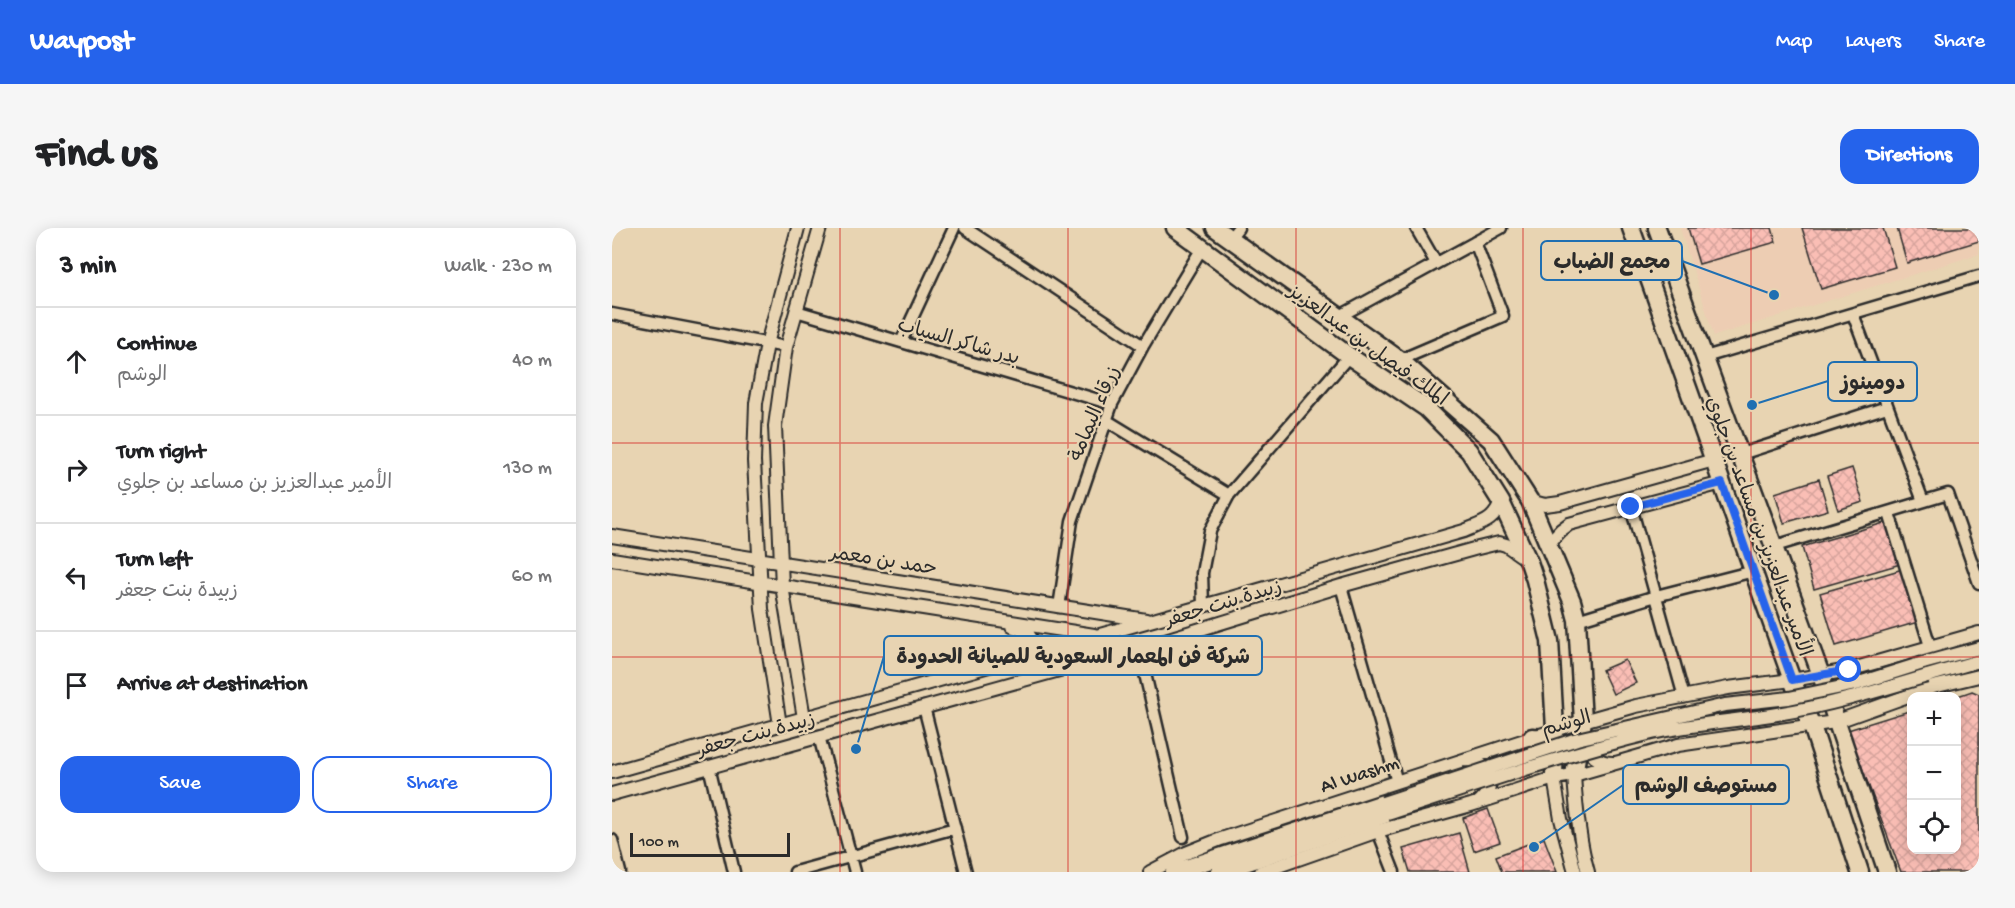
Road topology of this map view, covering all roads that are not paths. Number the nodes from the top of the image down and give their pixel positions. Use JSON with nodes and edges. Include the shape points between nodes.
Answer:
{"nodes":[{"id":1,"x":798,"y":228,"type":"edge"},
{"id":2,"x":820,"y":228,"type":"edge"},
{"id":3,"x":954,"y":228,"type":"edge"},
{"id":4,"x":964,"y":228,"type":"edge"},
{"id":5,"x":1175,"y":228,"type":"edge"},
{"id":6,"x":1215,"y":228,"type":"edge"},
{"id":7,"x":1416,"y":228,"type":"edge"},
{"id":8,"x":1501,"y":228,"type":"edge"},
{"id":9,"x":1631,"y":228,"type":"edge"},
{"id":10,"x":1658,"y":228,"type":"edge"},
{"id":11,"x":1234,"y":233,"type":"edge"},
{"id":12,"x":1475,"y":242,"type":"junction"},
{"id":13,"x":1202,"y":248,"type":"junction"},
{"id":14,"x":1436,"y":263,"type":"junction"},
{"id":15,"x":1979,"y":276,"type":"edge"},
{"id":16,"x":796,"y":311,"type":"junction"},
{"id":17,"x":612,"y":314,"type":"edge"},
{"id":18,"x":1853,"y":314,"type":"junction"},
{"id":19,"x":1340,"y":316,"type":"junction"},
{"id":20,"x":901,"y":342,"type":"junction"},
{"id":21,"x":767,"y":344,"type":"junction"},
{"id":22,"x":1143,"y":346,"type":"junction"},
{"id":23,"x":786,"y":347,"type":"junction"},
{"id":24,"x":1348,"y":356,"type":"junction"},
{"id":25,"x":1706,"y":357,"type":"junction"},
{"id":26,"x":1400,"y":360,"type":"junction"},
{"id":27,"x":1112,"y":404,"type":"junction"},
{"id":28,"x":1887,"y":407,"type":"junction"},
{"id":29,"x":1106,"y":420,"type":"junction"},
{"id":30,"x":1741,"y":454,"type":"junction"},
{"id":31,"x":1714,"y":460,"type":"junction"},
{"id":32,"x":1722,"y":483,"type":"junction"},
{"id":33,"x":1228,"y":495,"type":"junction"},
{"id":34,"x":1575,"y":499,"type":"junction"},
{"id":35,"x":1530,"y":501,"type":"junction"},
{"id":36,"x":1923,"y":501,"type":"junction"},
{"id":37,"x":1501,"y":502,"type":"junction"},
{"id":38,"x":1631,"y":507,"type":"junction"},
{"id":39,"x":1889,"y":513,"type":"junction"},
{"id":40,"x":1582,"y":520,"type":"junction"},
{"id":41,"x":1464,"y":531,"type":"junction"},
{"id":42,"x":612,"y":536,"type":"edge"},
{"id":43,"x":1549,"y":543,"type":"junction"},
{"id":44,"x":1774,"y":546,"type":"junction"},
{"id":45,"x":1474,"y":549,"type":"junction"},
{"id":46,"x":612,"y":559,"type":"edge"},
{"id":47,"x":759,"y":560,"type":"junction"},
{"id":48,"x":1529,"y":562,"type":"junction"},
{"id":49,"x":782,"y":563,"type":"junction"},
{"id":50,"x":1754,"y":571,"type":"junction"},
{"id":51,"x":761,"y":583,"type":"junction"},
{"id":52,"x":1979,"y":583,"type":"edge"},
{"id":53,"x":782,"y":586,"type":"junction"},
{"id":54,"x":1341,"y":586,"type":"junction"},
{"id":55,"x":1656,"y":596,"type":"junction"},
{"id":56,"x":1203,"y":606,"type":"junction"},
{"id":57,"x":1059,"y":607,"type":"junction"},
{"id":58,"x":997,"y":620,"type":"junction"},
{"id":59,"x":1577,"y":620,"type":"junction"},
{"id":60,"x":1150,"y":621,"type":"junction"},
{"id":61,"x":1979,"y":633,"type":"edge"},
{"id":62,"x":1098,"y":636,"type":"junction"},
{"id":63,"x":1930,"y":646,"type":"junction"},
{"id":64,"x":1139,"y":648,"type":"junction"},
{"id":65,"x":1979,"y":648,"type":"edge"},
{"id":66,"x":1023,"y":656,"type":"junction"},
{"id":67,"x":1979,"y":661,"type":"edge"},
{"id":68,"x":970,"y":671,"type":"junction"},
{"id":69,"x":1821,"y":675,"type":"junction"},
{"id":70,"x":1978,"y":676,"type":"edge"},
{"id":71,"x":1029,"y":678,"type":"junction"},
{"id":72,"x":1792,"y":680,"type":"junction"},
{"id":73,"x":977,"y":693,"type":"junction"},
{"id":74,"x":1684,"y":697,"type":"junction"},
{"id":75,"x":924,"y":707,"type":"junction"},
{"id":76,"x":804,"y":718,"type":"junction"},
{"id":77,"x":1588,"y":720,"type":"junction"},
{"id":78,"x":1835,"y":722,"type":"junction"},
{"id":79,"x":780,"y":725,"type":"junction"},
{"id":80,"x":1812,"y":726,"type":"junction"},
{"id":81,"x":819,"y":736,"type":"junction"},
{"id":82,"x":1532,"y":737,"type":"joint"},
{"id":83,"x":1557,"y":739,"type":"junction"},
{"id":84,"x":1458,"y":761,"type":"junction"},
{"id":85,"x":1613,"y":764,"type":"junction"},
{"id":86,"x":709,"y":766,"type":"junction"},
{"id":87,"x":612,"y":772,"type":"edge"},
{"id":88,"x":1574,"y":775,"type":"junction"},
{"id":89,"x":1554,"y":778,"type":"junction"},
{"id":90,"x":1397,"y":782,"type":"junction"},
{"id":91,"x":612,"y":794,"type":"edge"},
{"id":92,"x":1472,"y":805,"type":"junction"},
{"id":93,"x":1385,"y":808,"type":"junction"},
{"id":94,"x":955,"y":828,"type":"junction"},
{"id":95,"x":1378,"y":831,"type":"junction"},
{"id":96,"x":1183,"y":837,"type":"dead end"},
{"id":97,"x":612,"y":840,"type":"edge"},
{"id":98,"x":850,"y":857,"type":"junction"},
{"id":99,"x":620,"y":872,"type":"edge"},
{"id":100,"x":734,"y":872,"type":"edge"},
{"id":101,"x":795,"y":872,"type":"edge"},
{"id":102,"x":855,"y":872,"type":"edge"},
{"id":103,"x":966,"y":872,"type":"edge"},
{"id":104,"x":1150,"y":872,"type":"edge"},
{"id":105,"x":1174,"y":872,"type":"edge"},
{"id":106,"x":1219,"y":872,"type":"edge"},
{"id":107,"x":1261,"y":872,"type":"edge"},
{"id":108,"x":1394,"y":872,"type":"edge"},
{"id":109,"x":1575,"y":872,"type":"edge"},
{"id":110,"x":1588,"y":872,"type":"edge"},
{"id":111,"x":1860,"y":872,"type":"edge"},
{"id":112,"x":1887,"y":872,"type":"edge"}],
"edges":[{"from":1,"to":21,"type":"street"},
{"from":2,"to":16,"type":"street"},
{"from":3,"to":20,"type":"street"},
{"from":4,"to":22,"type":"street"},
{"from":5,"to":13,"type":"main road","name":"الملك فيصل بن عبدالعزيز"},
{"from":6,"to":11,"type":"main road","name":"الملك فيصل بن عبدالعزيز"},
{"from":7,"to":14,"type":"street"},
{"from":8,"to":12,"type":"street"},
{"from":9,"to":31,"type":"main road","name":"الأمير عبدالعزيز بن مساعد بن جلوي"},
{"from":10,"to":25,"type":"main road","name":"الأمير عبدالعزيز بن مساعد بن جلوي"},
{"from":11,"to":19,"type":"main road","name":"الملك فيصل بن عبدالعزيز"},
{"from":12,"to":14,"type":"street"},
{"from":12,"to":26,"type":"street","via":[[1503,316]]},
{"from":13,"to":22,"type":"street","name":"زرقاء اليمامة"},
{"from":13,"to":24,"type":"main road","name":"الملك فيصل بن عبدالعزيز"},
{"from":14,"to":19,"type":"street"},
{"from":15,"to":18,"type":"street"},
{"from":16,"to":20,"type":"street","name":"بدر شاكر السياب"},
{"from":16,"to":23,"type":"street"},
{"from":17,"to":21,"type":"street"},
{"from":18,"to":25,"type":"street"},
{"from":18,"to":28,"type":"street"},
{"from":19,"to":26,"type":"main road","name":"الملك فيصل بن عبدالعزيز"},
{"from":20,"to":27,"type":"street","name":"بدر شاكر السياب"},
{"from":21,"to":23,"type":"street"},
{"from":21,"to":47,"type":"street","via":[[756,403],[754,461]]},
{"from":22,"to":27,"type":"street","name":"زرقاء اليمامة"},
{"from":23,"to":49,"type":"street","via":[[775,426]]},
{"from":24,"to":33,"type":"street"},
{"from":24,"to":37,"type":"main road","name":"الملك فيصل بن عبدالعزيز","via":[[1426,408],[1469,451]]},
{"from":25,"to":30,"type":"main road","name":"الأمير عبدالعزيز بن مساعد بن جلوي"},
{"from":26,"to":35,"type":"main road","name":"الملك فيصل بن عبدالعزيز","via":[[1491,441]]},
{"from":27,"to":29,"type":"street","name":"زرقاء اليمامة"},
{"from":28,"to":30,"type":"street"},
{"from":28,"to":36,"type":"street"},
{"from":29,"to":33,"type":"street"},
{"from":29,"to":57,"type":"street","name":"زرقاء اليمامة","via":[[1072,521]]},
{"from":30,"to":44,"type":"main road","name":"الأمير عبدالعزيز بن مساعد بن جلوي"},
{"from":31,"to":32,"type":"main road","name":"الأمير عبدالعزيز بن مساعد بن جلوي"},
{"from":31,"to":34,"type":"street"},
{"from":32,"to":38,"type":"street"},
{"from":32,"to":50,"type":"main road","name":"الأمير عبدالعزيز بن مساعد بن جلوي"},
{"from":33,"to":56,"type":"street","via":[[1210,531],[1202,573]]},
{"from":34,"to":35,"type":"street","via":[[1545,505]]},
{"from":34,"to":40,"type":"street","via":[[1568,512],[1574,519]]},
{"from":35,"to":43,"type":"main road","name":"الملك فيصل بن عبدالعزيز"},
{"from":36,"to":39,"type":"street"},
{"from":36,"to":52,"type":"street","via":[[1948,494]]},
{"from":37,"to":41,"type":"street","name":"زبيدة بنت جعفر","via":[[1490,520]]},
{"from":37,"to":48,"type":"main road","name":"الملك فيصل بن عبدالعزيز"},
{"from":38,"to":40,"type":"street"},
{"from":38,"to":55,"type":"street"},
{"from":39,"to":44,"type":"street"},
{"from":39,"to":63,"type":"street"},
{"from":40,"to":43,"type":"street","via":[[1569,524]]},
{"from":41,"to":45,"type":"street","via":[[1474,531],[1479,536]]},
{"from":41,"to":56,"type":"street","name":"زبيدة بنت جعفر"},
{"from":42,"to":47,"type":"street","name":"حمد بن معمر"},
{"from":43,"to":59,"type":"main road","name":"الملك فيصل بن عبدالعزيز"},
{"from":44,"to":69,"type":"main road","name":"الأمير عبدالعزيز بن مساعد بن جلوي"},
{"from":45,"to":48,"type":"street","name":"زبيدة بنت جعفر","via":[[1499,543]]},
{"from":45,"to":54,"type":"street","name":"زبيدة بنت جعفر"},
{"from":46,"to":51,"type":"street"},
{"from":47,"to":49,"type":"street","name":"حمد بن معمر"},
{"from":47,"to":51,"type":"street"},
{"from":48,"to":83,"type":"main road","name":"الملك فيصل بن عبدالعزيز","via":[[1550,641]]},
{"from":49,"to":53,"type":"street"},
{"from":49,"to":57,"type":"street","name":"حمد بن معمر"},
{"from":50,"to":55,"type":"street"},
{"from":50,"to":72,"type":"main road","name":"الأمير عبدالعزيز بن مساعد بن جلوي"},
{"from":51,"to":53,"type":"street"},
{"from":51,"to":79,"type":"street"},
{"from":53,"to":58,"type":"street"},
{"from":53,"to":76,"type":"street"},
{"from":54,"to":64,"type":"street","name":"زبيدة بنت جعفر"},
{"from":54,"to":90,"type":"street"},
{"from":55,"to":59,"type":"street"},
{"from":55,"to":74,"type":"street"},
{"from":56,"to":60,"type":"street","name":"زبيدة بنت جعفر"},
{"from":57,"to":60,"type":"street","name":"حمد بن معمر"},
{"from":58,"to":62,"type":"street"},
{"from":58,"to":66,"type":"street","via":[[1030,636],[1033,645]]},
{"from":59,"to":77,"type":"main road","name":"الملك فيصل بن عبدالعزيز"},
{"from":60,"to":62,"type":"street","name":"زبيدة بنت جعفر"},
{"from":61,"to":63,"type":"street","name":"الوشم"},
{"from":62,"to":66,"type":"street","name":"زبيدة بنت جعفر"},
{"from":63,"to":69,"type":"street","name":"الوشم"},
{"from":64,"to":71,"type":"street","name":"زبيدة بنت جعفر"},
{"from":64,"to":96,"type":"street"},
{"from":65,"to":93,"type":"street","name":"الوشم","bridge":true,"via":[[1856,684],[1789,698],[1725,705],[1577,739]]},
{"from":66,"to":68,"type":"street","name":"زبيدة بنت جعفر"},
{"from":66,"to":71,"type":"street","via":[[1011,663],[1010,673],[1017,679]]},
{"from":67,"to":93,"type":"street","name":"الوشم","bridge":true,"via":[[1839,702],[1653,733]]},
{"from":68,"to":73,"type":"street","via":[[986,675],[986,686]]},
{"from":68,"to":76,"type":"street","name":"زبيدة بنت جعفر"},
{"from":69,"to":72,"type":"street","name":"الوشم"},
{"from":69,"to":78,"type":"main road","name":"الأمير عبدالعزيز بن مساعد بن جلوي"},
{"from":70,"to":78,"type":"street","via":[[1934,687]]},
{"from":71,"to":73,"type":"street","name":"زبيدة بنت جعفر"},
{"from":72,"to":74,"type":"street","name":"الوشم"},
{"from":72,"to":80,"type":"main road","name":"الأمير عبدالعزيز بن مساعد بن جلوي"},
{"from":73,"to":75,"type":"street","name":"زبيدة بنت جعفر"},
{"from":74,"to":77,"type":"street","name":"الوشم"},
{"from":75,"to":81,"type":"street","name":"زبيدة بنت جعفر"},
{"from":75,"to":94,"type":"street"},
{"from":76,"to":79,"type":"street","name":"زبيدة بنت جعفر"},
{"from":77,"to":83,"type":"main road"},
{"from":77,"to":85,"type":"street","via":[[1587,746],[1597,759]]},
{"from":77,"to":88,"type":"main road","name":"الملك فيصل بن عبدالعزيز"},
{"from":78,"to":80,"type":"street"},
{"from":78,"to":112,"type":"main road","name":"الأمير عبدالعزيز بن مساعد بن جلوي"},
{"from":79,"to":87,"type":"street","name":"زبيدة بنت جعفر"},
{"from":80,"to":85,"type":"street","via":[[1678,744]]},
{"from":80,"to":111,"type":"main road","name":"الأمير عبدالعزيز بن مساعد بن جلوي"},
{"from":81,"to":86,"type":"street","name":"زبيدة بنت جعفر"},
{"from":81,"to":98,"type":"street"},
{"from":82,"to":83,"type":"main road"},
{"from":82,"to":84,"type":"street","name":"Al Washm"},
{"from":83,"to":88,"type":"main road","via":[[1571,761]]},
{"from":83,"to":89,"type":"main road","name":"الملك فيصل بن عبدالعزيز"},
{"from":84,"to":90,"type":"street","name":"Al Washm"},
{"from":84,"to":92,"type":"street","via":[[1473,760],[1489,776],[1485,797]]},
{"from":85,"to":88,"type":"street"},
{"from":86,"to":91,"type":"street","name":"زبيدة بنت جعفر"},
{"from":86,"to":100,"type":"street"},
{"from":88,"to":89,"type":"street"},
{"from":88,"to":110,"type":"street","via":[[1576,812]]},
{"from":89,"to":92,"type":"street"},
{"from":89,"to":109,"type":"street"},
{"from":90,"to":104,"type":"street","name":"Al Washm","via":[[1221,839]]},
{"from":92,"to":95,"type":"street"},
{"from":93,"to":105,"type":"main road","name":"الوشم"},
{"from":93,"to":106,"type":"main road","name":"الوشم"},
{"from":94,"to":98,"type":"street"},
{"from":94,"to":103,"type":"street"},
{"from":95,"to":107,"type":"street"},
{"from":95,"to":108,"type":"street"},
{"from":97,"to":99,"type":"street"},
{"from":98,"to":101,"type":"street"},
{"from":98,"to":102,"type":"street"}]}
